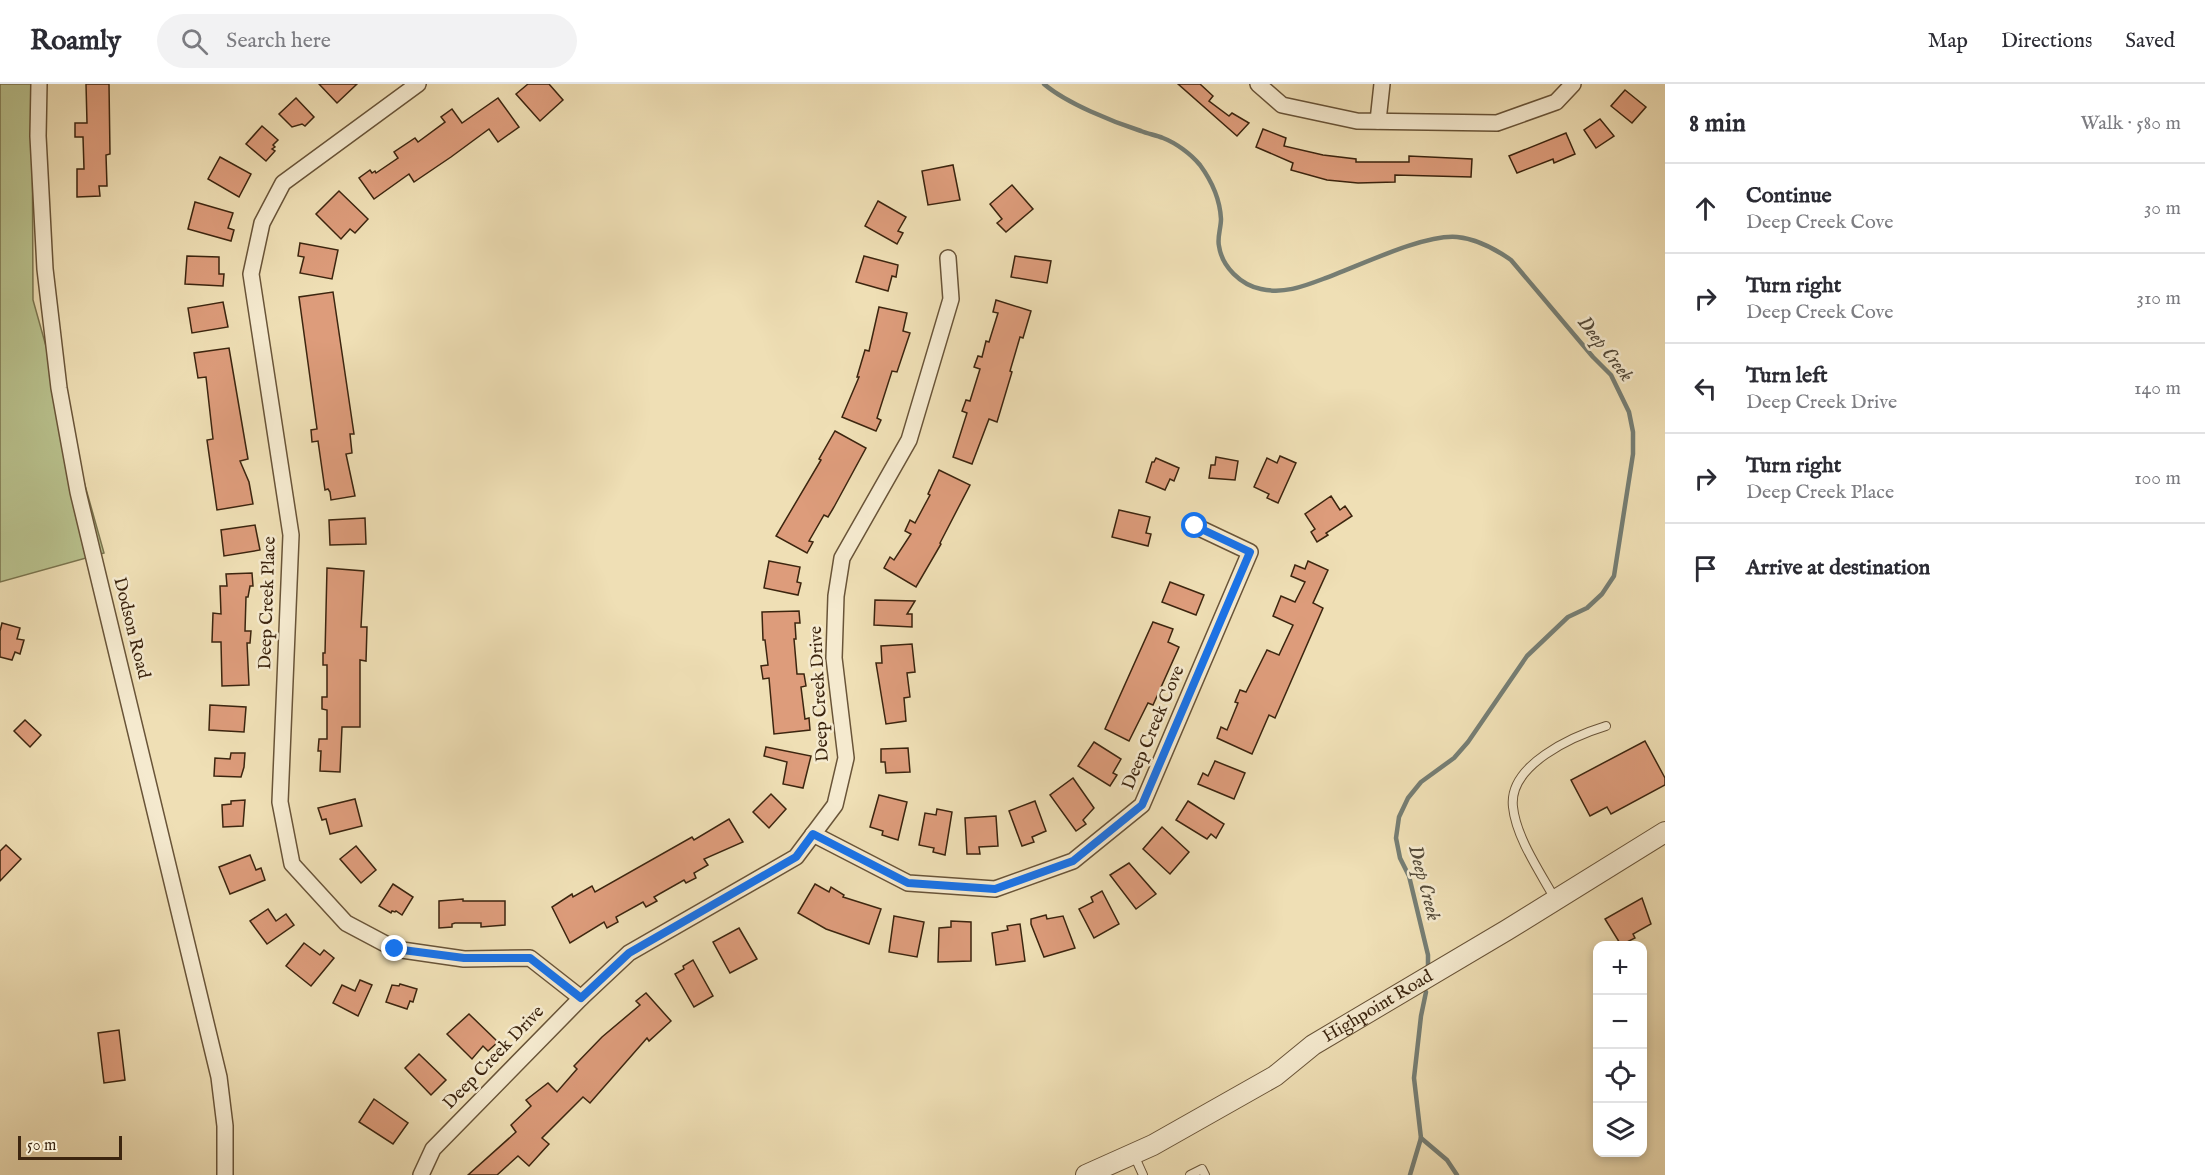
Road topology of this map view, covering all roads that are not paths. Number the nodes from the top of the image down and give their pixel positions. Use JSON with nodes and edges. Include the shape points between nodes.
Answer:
{"nodes":[{"id":1,"x":39,"y":84,"type":"edge"},
{"id":2,"x":418,"y":84,"type":"edge"},
{"id":3,"x":1258,"y":84,"type":"edge"},
{"id":4,"x":1382,"y":84,"type":"edge"},
{"id":5,"x":1573,"y":84,"type":"edge"},
{"id":6,"x":1378,"y":121,"type":"junction"},
{"id":7,"x":948,"y":258,"type":"dead end"},
{"id":8,"x":1195,"y":526,"type":"dead end"},
{"id":9,"x":1606,"y":726,"type":"dead end"},
{"id":10,"x":1665,"y":832,"type":"edge"},
{"id":11,"x":813,"y":834,"type":"junction"},
{"id":12,"x":1555,"y":900,"type":"junction"},
{"id":13,"x":581,"y":998,"type":"junction"},
{"id":14,"x":1133,"y":1154,"type":"junction"},
{"id":15,"x":225,"y":1175,"type":"edge"},
{"id":16,"x":421,"y":1175,"type":"edge"},
{"id":17,"x":1086,"y":1175,"type":"edge"},
{"id":18,"x":1143,"y":1175,"type":"edge"},
{"id":19,"x":1190,"y":1175,"type":"edge"},
{"id":20,"x":1205,"y":1175,"type":"edge"}],
"edges":[{"from":1,"to":15,"type":"street","name":"Dodson Road","via":[[45,269],[59,387],[78,492],[219,1077]]},
{"from":2,"to":13,"type":"street","name":"Deep Creek Place","via":[[283,183],[262,223],[251,274],[291,536],[280,802],[292,864],[346,923],[395,949],[464,958],[530,958]]},
{"from":3,"to":6,"type":"street","via":[[1282,105],[1357,121]]},
{"from":4,"to":6,"type":"street"},
{"from":5,"to":6,"type":"street","via":[[1556,102],[1497,123]]},
{"from":7,"to":11,"type":"street","name":"Deep Creek Drive","via":[[951,299],[909,440],[842,558],[834,658],[846,758],[835,805]]},
{"from":8,"to":11,"type":"street","name":"Deep Creek Cove","via":[[1250,552],[1142,805],[1073,861],[995,889],[908,883]]},
{"from":9,"to":12,"type":"lane","via":[[1556,748],[1533,764],[1521,775],[1514,790],[1512,806],[1517,826]]},
{"from":10,"to":12,"type":"street","name":"Highpoint Road"},
{"from":11,"to":13,"type":"street","name":"Deep Creek Drive","via":[[796,857],[629,953]]},
{"from":12,"to":14,"type":"street","name":"Highpoint Road","via":[[1313,1045],[1275,1076]]},
{"from":13,"to":16,"type":"street","name":"Deep Creek Drive","via":[[433,1149]]},
{"from":14,"to":17,"type":"street","name":"Highpoint Road"},
{"from":14,"to":18,"type":"lane"},
{"from":19,"to":20,"type":"lane","via":[[1202,1169]]}]}
